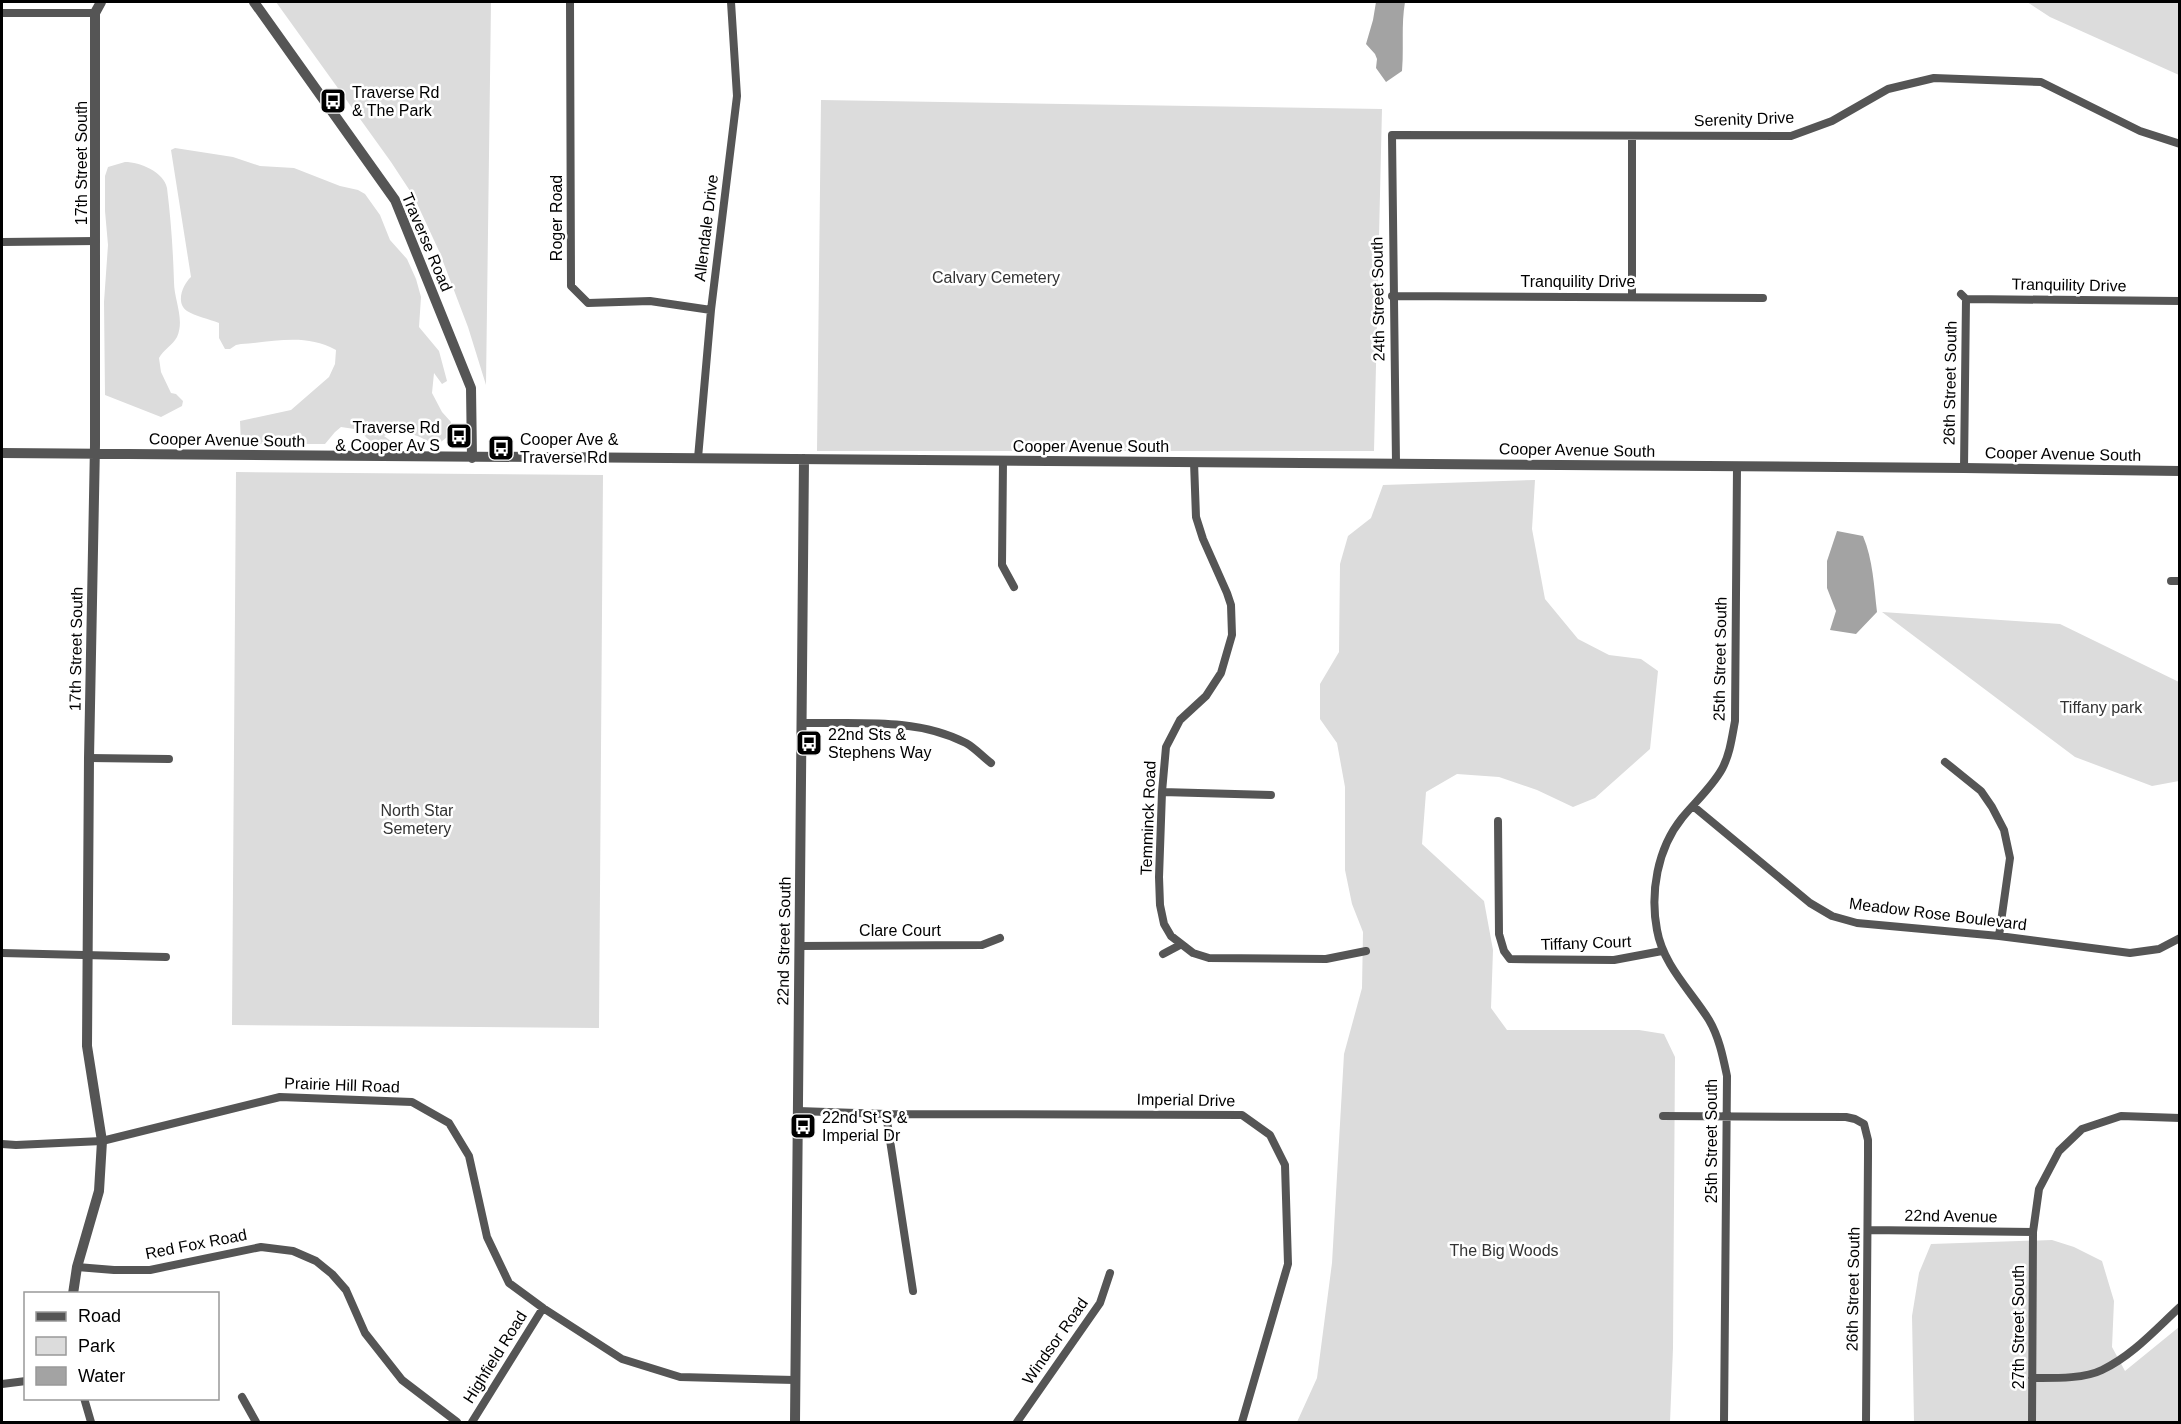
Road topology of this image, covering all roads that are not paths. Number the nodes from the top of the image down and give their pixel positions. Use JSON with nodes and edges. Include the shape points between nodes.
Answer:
{"nodes":[{"id":1,"x":101,"y":2,"type":"edge"},
{"id":2,"x":254,"y":2,"type":"edge"},
{"id":3,"x":570,"y":2,"type":"edge"},
{"id":4,"x":731,"y":2,"type":"edge"},
{"id":5,"x":2,"y":13,"type":"edge"},
{"id":6,"x":95,"y":13,"type":"junction"},
{"id":7,"x":1392,"y":135,"type":"joint"},
{"id":8,"x":1632,"y":136,"type":"junction"},
{"id":9,"x":2180,"y":144,"type":"edge"},
{"id":10,"x":96,"y":241,"type":"junction"},
{"id":11,"x":2,"y":242,"type":"edge"},
{"id":12,"x":1392,"y":296,"type":"junction"},
{"id":13,"x":1632,"y":296,"type":"junction"},
{"id":14,"x":1964,"y":296,"type":"joint"},
{"id":15,"x":1762,"y":298,"type":"dead end"},
{"id":16,"x":2180,"y":301,"type":"edge"},
{"id":17,"x":711,"y":310,"type":"junction"},
{"id":18,"x":2,"y":453,"type":"edge"},
{"id":19,"x":95,"y":454,"type":"junction"},
{"id":20,"x":472,"y":458,"type":"junction"},
{"id":21,"x":698,"y":458,"type":"junction"},
{"id":22,"x":804,"y":459,"type":"junction"},
{"id":23,"x":1003,"y":460,"type":"junction"},
{"id":24,"x":1194,"y":462,"type":"junction"},
{"id":25,"x":1396,"y":464,"type":"junction"},
{"id":26,"x":1737,"y":467,"type":"junction"},
{"id":27,"x":1964,"y":468,"type":"junction"},
{"id":28,"x":2180,"y":471,"type":"edge"},
{"id":29,"x":1014,"y":587,"type":"dead end"},
{"id":30,"x":801,"y":723,"type":"junction"},
{"id":31,"x":89,"y":758,"type":"junction"},
{"id":32,"x":168,"y":759,"type":"dead end"},
{"id":33,"x":1945,"y":762,"type":"dead end"},
{"id":34,"x":991,"y":763,"type":"dead end"},
{"id":35,"x":1162,"y":792,"type":"junction"},
{"id":36,"x":1271,"y":795,"type":"dead end"},
{"id":37,"x":1693,"y":806,"type":"junction"},
{"id":38,"x":1498,"y":820,"type":"dead end"},
{"id":39,"x":1999,"y":936,"type":"junction"},
{"id":40,"x":1000,"y":938,"type":"dead end"},
{"id":41,"x":2180,"y":938,"type":"edge"},
{"id":42,"x":1180,"y":945,"type":"junction"},
{"id":43,"x":799,"y":946,"type":"junction"},
{"id":44,"x":1366,"y":951,"type":"dead end"},
{"id":45,"x":1662,"y":951,"type":"junction"},
{"id":46,"x":2,"y":953,"type":"edge"},
{"id":47,"x":1163,"y":954,"type":"dead end"},
{"id":48,"x":87,"y":955,"type":"junction"},
{"id":49,"x":166,"y":957,"type":"dead end"},
{"id":50,"x":798,"y":1111,"type":"junction"},
{"id":51,"x":886,"y":1114,"type":"junction"},
{"id":52,"x":1663,"y":1116,"type":"dead end"},
{"id":53,"x":1727,"y":1116,"type":"junction"},
{"id":54,"x":2180,"y":1118,"type":"edge"},
{"id":55,"x":102,"y":1141,"type":"junction"},
{"id":56,"x":2,"y":1144,"type":"edge"},
{"id":57,"x":1868,"y":1230,"type":"junction"},
{"id":58,"x":2033,"y":1232,"type":"junction"},
{"id":59,"x":77,"y":1267,"type":"junction"},
{"id":60,"x":1110,"y":1273,"type":"dead end"},
{"id":61,"x":913,"y":1291,"type":"dead end"},
{"id":62,"x":73,"y":1292,"type":"edge"},
{"id":63,"x":2180,"y":1307,"type":"edge"},
{"id":64,"x":543,"y":1308,"type":"junction"},
{"id":65,"x":2032,"y":1378,"type":"junction"},
{"id":66,"x":795,"y":1380,"type":"junction"},
{"id":67,"x":24,"y":1381,"type":"edge"},
{"id":68,"x":2,"y":1384,"type":"edge"},
{"id":69,"x":242,"y":1397,"type":"dead end"},
{"id":70,"x":85,"y":1400,"type":"edge"},
{"id":71,"x":91,"y":1422,"type":"edge"},
{"id":72,"x":256,"y":1422,"type":"edge"},
{"id":73,"x":457,"y":1422,"type":"edge"},
{"id":74,"x":472,"y":1422,"type":"edge"},
{"id":75,"x":795,"y":1422,"type":"edge"},
{"id":76,"x":1017,"y":1422,"type":"edge"},
{"id":77,"x":1242,"y":1422,"type":"edge"},
{"id":78,"x":1724,"y":1422,"type":"edge"},
{"id":79,"x":1866,"y":1422,"type":"edge"},
{"id":80,"x":2032,"y":1422,"type":"edge"}],
"edges":[{"from":1,"to":6,"type":"street","name":"17th Street South"},
{"from":2,"to":20,"type":"street","name":"Traverse Road","via":[[395,200],[471,388]]},
{"from":3,"to":17,"type":"street","name":"Roger Road","via":[[571,286],[588,303],[650,301]]},
{"from":4,"to":17,"type":"street","name":"Allendale Drive","via":[[737,96]]},
{"from":5,"to":6,"type":"street"},
{"from":6,"to":10,"type":"street","name":"17th Street South"},
{"from":7,"to":8,"type":"street","name":"Serenity Drive"},
{"from":7,"to":12,"type":"street","name":"24th Street South"},
{"from":8,"to":9,"type":"street","name":"Serenity Drive","via":[[1791,135],[1832,121],[1888,89],[1934,78],[2041,82],[2140,131]]},
{"from":8,"to":13,"type":"street"},
{"from":10,"to":11,"type":"street"},
{"from":10,"to":19,"type":"street","name":"17th Street South"},
{"from":12,"to":13,"type":"street","name":"Tranquility Drive"},
{"from":12,"to":25,"type":"street","name":"24th Street South"},
{"from":13,"to":15,"type":"street","name":"Tranquility Drive"},
{"from":14,"to":16,"type":"street","name":"Tranquility Drive"},
{"from":14,"to":27,"type":"street","name":"26th Street South"},
{"from":17,"to":21,"type":"street","name":"Allendale Drive"},
{"from":18,"to":19,"type":"street","name":"Cooper Avenue South"},
{"from":19,"to":20,"type":"street","name":"Cooper Avenue South"},
{"from":19,"to":31,"type":"street","name":"17th Street South"},
{"from":20,"to":21,"type":"street","name":"Cooper Avenue South"},
{"from":21,"to":22,"type":"street","name":"Cooper Avenue South"},
{"from":22,"to":23,"type":"street","name":"Cooper Avenue South"},
{"from":22,"to":30,"type":"street","name":"22nd Street South"},
{"from":23,"to":24,"type":"street","name":"Cooper Avenue South"},
{"from":23,"to":29,"type":"street","via":[[1002,565]]},
{"from":24,"to":25,"type":"street","name":"Cooper Avenue South"},
{"from":24,"to":35,"type":"street","name":"Temminck Road","via":[[1196,517],[1231,605],[1232,634],[1221,673],[1206,696],[1180,720],[1166,747]]},
{"from":25,"to":26,"type":"street","name":"Cooper Avenue South"},
{"from":26,"to":27,"type":"street","name":"Cooper Avenue South"},
{"from":26,"to":37,"type":"street","name":"25th Street South","via":[[1735,721],[1722,769]]},
{"from":27,"to":28,"type":"street","name":"Cooper Avenue South"},
{"from":30,"to":34,"type":"street","via":[[904,724],[966,743]]},
{"from":30,"to":43,"type":"street","name":"22nd Street South"},
{"from":31,"to":32,"type":"street"},
{"from":31,"to":48,"type":"street","name":"17th Street South"},
{"from":33,"to":39,"type":"street","via":[[1981,791],[2004,830],[2010,858]]},
{"from":35,"to":36,"type":"street"},
{"from":35,"to":42,"type":"street","name":"Temminck Road","via":[[1160,905],[1164,924]]},
{"from":37,"to":39,"type":"street","name":"Meadow Rose Boulevard","via":[[1810,903],[1832,916],[1857,923]]},
{"from":37,"to":45,"type":"street","name":"25th Street South","via":[[1670,837],[1655,885],[1655,915]]},
{"from":38,"to":45,"type":"street","name":"Tiffany Court","via":[[1498,934],[1510,959],[1614,960]]},
{"from":39,"to":41,"type":"street","name":"Meadow Rose Boulevard","via":[[2130,953],[2158,949]]},
{"from":40,"to":43,"type":"street","name":"Clare Court","via":[[982,945]]},
{"from":42,"to":44,"type":"street","via":[[1193,953],[1220,959],[1326,959]]},
{"from":42,"to":47,"type":"street"},
{"from":43,"to":50,"type":"street","name":"22nd Street South"},
{"from":45,"to":53,"type":"street","name":"25th Street South","via":[[1717,1037],[1727,1076]]},
{"from":46,"to":48,"type":"street"},
{"from":48,"to":49,"type":"street"},
{"from":48,"to":55,"type":"street","name":"17th Street South","via":[[87,1046]]},
{"from":50,"to":51,"type":"street","name":"Imperial Drive"},
{"from":50,"to":66,"type":"street","name":"22nd Street South"},
{"from":51,"to":61,"type":"street"},
{"from":51,"to":77,"type":"street","name":"Imperial Drive","via":[[1242,1115],[1270,1135],[1285,1165],[1288,1264]]},
{"from":52,"to":53,"type":"street"},
{"from":53,"to":57,"type":"street","name":"26th Street South","via":[[1846,1117],[1864,1124],[1868,1140]]},
{"from":53,"to":78,"type":"street","name":"25th Street South"},
{"from":54,"to":58,"type":"street","name":"27th Street South","via":[[2121,1116],[2082,1129],[2059,1151],[2039,1189]]},
{"from":55,"to":56,"type":"street","name":"Prairie Hill Road"},
{"from":55,"to":59,"type":"street","name":"17th Street South","via":[[99,1191]]},
{"from":55,"to":64,"type":"street","name":"Prairie Hill Road","via":[[280,1097],[412,1102],[449,1123],[469,1156],[487,1237],[509,1282]]},
{"from":57,"to":58,"type":"street","name":"22nd Avenue"},
{"from":57,"to":79,"type":"street","name":"26th Street South"},
{"from":58,"to":65,"type":"street","name":"27th Street South"},
{"from":59,"to":62,"type":"street","name":"17th Street South"},
{"from":59,"to":73,"type":"street","name":"Red Fox Road","via":[[150,1270],[261,1246],[293,1251],[316,1261],[332,1274],[346,1290],[365,1333],[402,1380]]},
{"from":60,"to":76,"type":"street","name":"Windsor Road","via":[[1100,1303]]},
{"from":63,"to":65,"type":"street","via":[[2132,1351],[2101,1371],[2062,1378]]},
{"from":64,"to":66,"type":"street","name":"Prairie Hill Road","via":[[622,1359],[680,1377]]},
{"from":64,"to":74,"type":"street","name":"Highfield Road"},
{"from":65,"to":80,"type":"street","name":"27th Street South"},
{"from":66,"to":75,"type":"street","name":"22nd Street South"},
{"from":67,"to":68,"type":"street"},
{"from":69,"to":72,"type":"street"},
{"from":70,"to":71,"type":"street"}]}
